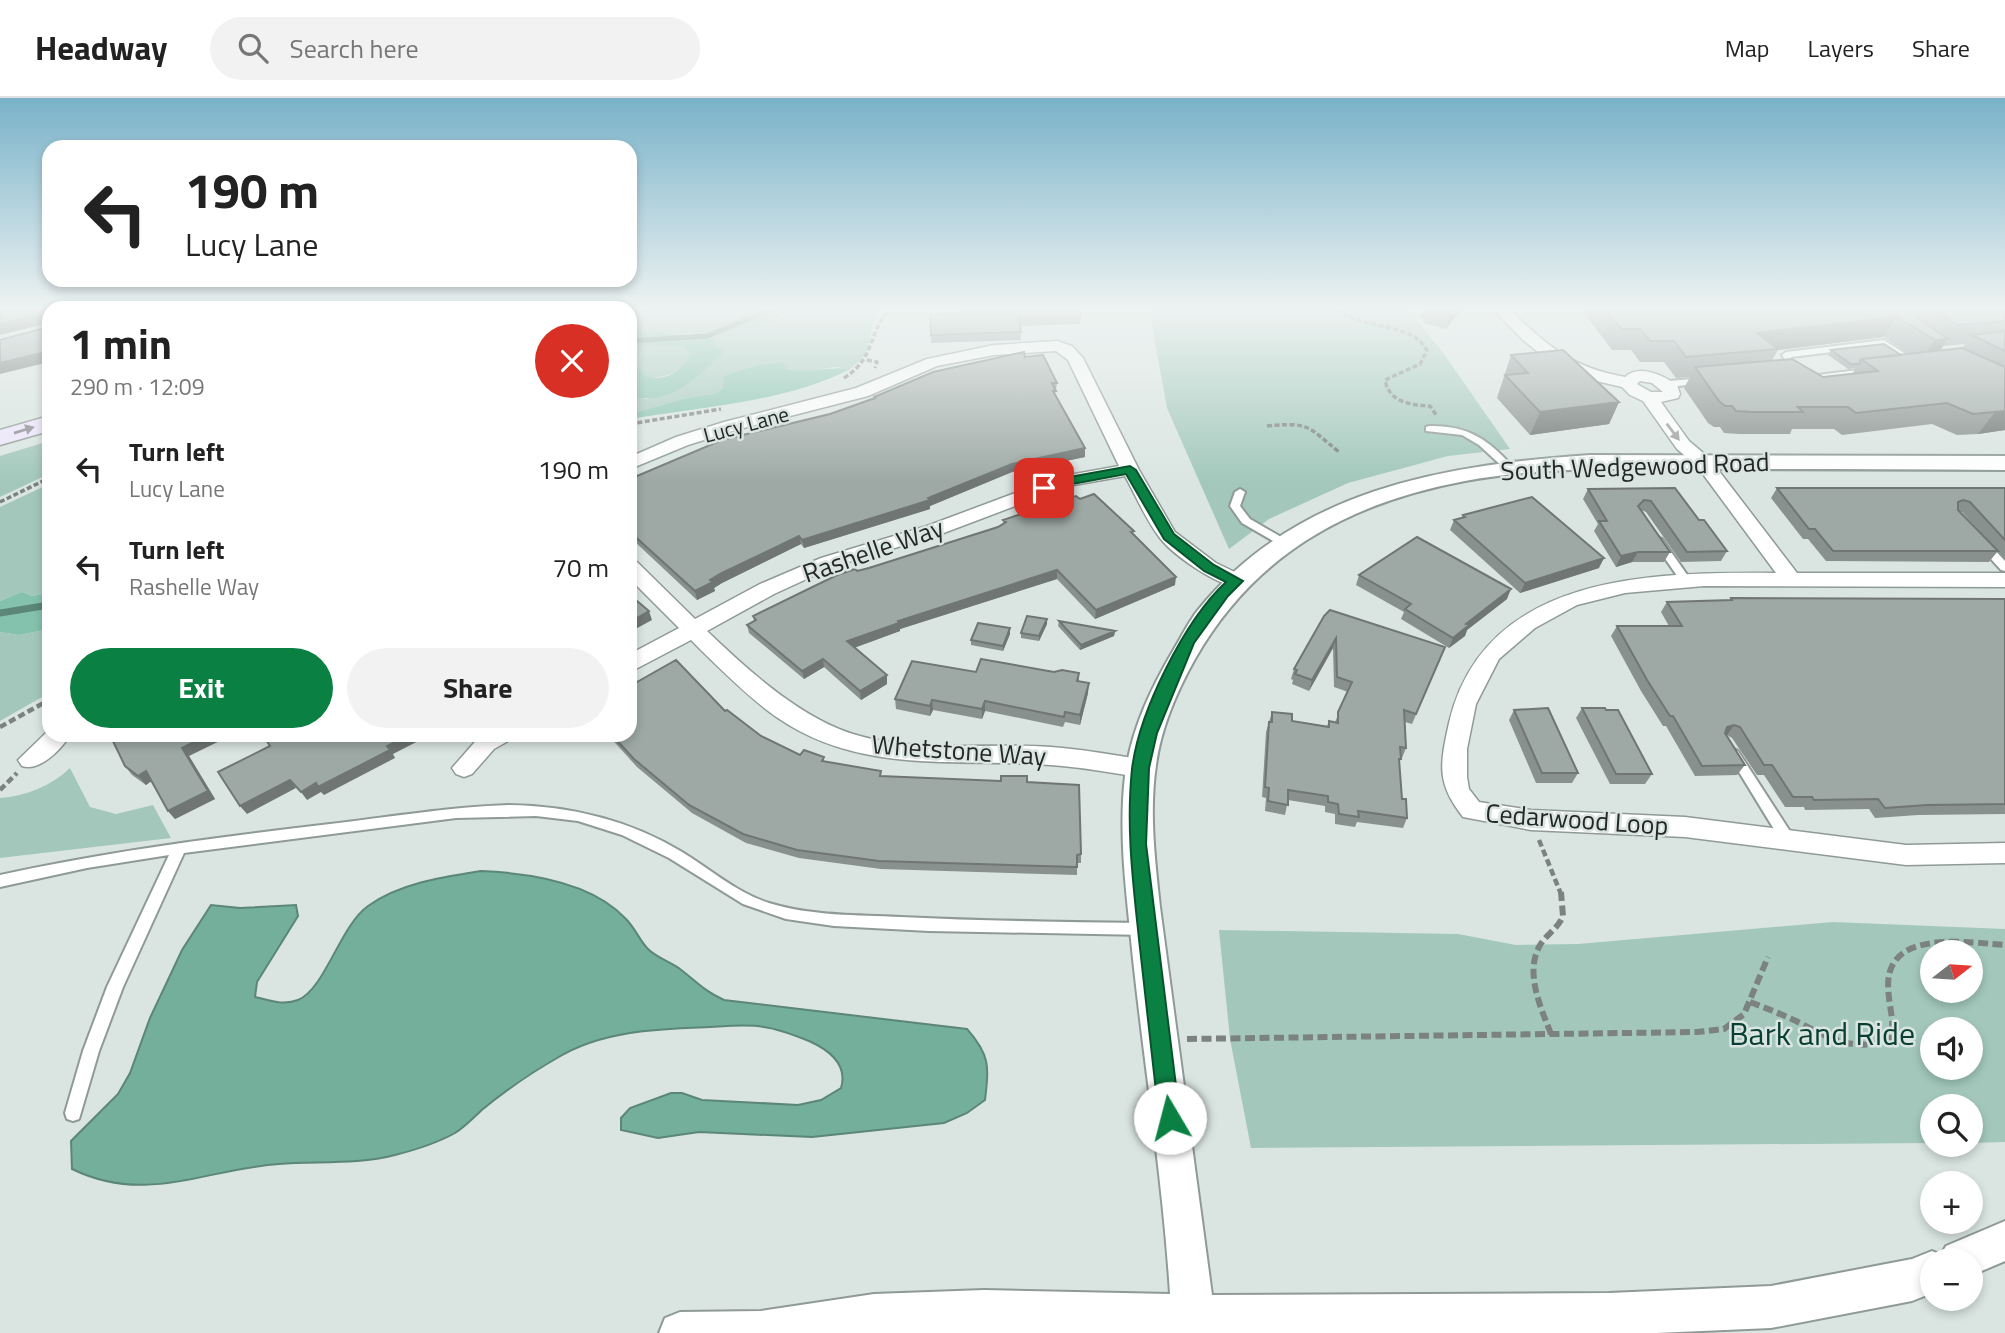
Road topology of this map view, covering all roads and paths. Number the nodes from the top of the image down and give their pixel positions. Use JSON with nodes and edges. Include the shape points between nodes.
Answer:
{"nodes":[{"id":1,"x":859,"y":367,"type":"edge"},
{"id":2,"x":922,"y":367,"type":"edge"},
{"id":3,"x":1079,"y":367,"type":"edge"},
{"id":4,"x":1414,"y":367,"type":"edge"},
{"id":5,"x":1571,"y":367,"type":"edge"},
{"id":6,"x":1792,"y":367,"type":"edge"},
{"id":7,"x":1918,"y":367,"type":"edge"},
{"id":8,"x":1906,"y":368,"type":"edge"},
{"id":9,"x":1881,"y":371,"type":"edge"},
{"id":10,"x":1796,"y":373,"type":"junction"},
{"id":11,"x":1783,"y":374,"type":"edge"},
{"id":12,"x":1720,"y":380,"type":"edge"},
{"id":13,"x":836,"y":382,"type":"dead end"},
{"id":14,"x":1628,"y":383,"type":"junction"},
{"id":15,"x":1661,"y":393,"type":"junction"},
{"id":16,"x":42,"y":404,"type":"edge"},
{"id":17,"x":731,"y":407,"type":"dead end"},
{"id":18,"x":0,"y":416,"type":"edge"},
{"id":19,"x":637,"y":423,"type":"edge"},
{"id":20,"x":42,"y":425,"type":"edge"},
{"id":21,"x":1267,"y":426,"type":"dead end"},
{"id":22,"x":1445,"y":427,"type":"junction"},
{"id":23,"x":1429,"y":429,"type":"dead end"},
{"id":24,"x":0,"y":438,"type":"edge"},
{"id":25,"x":1339,"y":452,"type":"dead end"},
{"id":26,"x":637,"y":461,"type":"edge"},
{"id":27,"x":1703,"y":462,"type":"junction"},
{"id":28,"x":2005,"y":463,"type":"edge"},
{"id":29,"x":1508,"y":467,"type":"junction"},
{"id":30,"x":1130,"y":470,"type":"junction"},
{"id":31,"x":42,"y":481,"type":"edge"},
{"id":32,"x":1240,"y":492,"type":"dead end"},
{"id":33,"x":0,"y":502,"type":"edge"},
{"id":34,"x":1647,"y":526,"type":"edge"},
{"id":35,"x":1973,"y":533,"type":"edge"},
{"id":36,"x":1284,"y":543,"type":"junction"},
{"id":37,"x":2005,"y":568,"type":"edge"},
{"id":38,"x":637,"y":574,"type":"edge"},
{"id":39,"x":1790,"y":579,"type":"junction"},
{"id":40,"x":2005,"y":580,"type":"edge"},
{"id":41,"x":1236,"y":581,"type":"junction"},
{"id":42,"x":1686,"y":581,"type":"junction"},
{"id":43,"x":695,"y":630,"type":"junction"},
{"id":44,"x":637,"y":660,"type":"edge"},
{"id":45,"x":42,"y":704,"type":"edge"},
{"id":46,"x":0,"y":727,"type":"edge"},
{"id":47,"x":50,"y":742,"type":"edge"},
{"id":48,"x":488,"y":742,"type":"edge"},
{"id":49,"x":1727,"y":742,"type":"edge"},
{"id":50,"x":30,"y":760,"type":"dead end"},
{"id":51,"x":464,"y":768,"type":"dead end"},
{"id":52,"x":1141,"y":768,"type":"junction"},
{"id":53,"x":1531,"y":820,"type":"junction"},
{"id":54,"x":1788,"y":840,"type":"junction"},
{"id":55,"x":179,"y":848,"type":"junction"},
{"id":56,"x":2005,"y":853,"type":"edge"},
{"id":57,"x":0,"y":881,"type":"edge"},
{"id":58,"x":1146,"y":929,"type":"junction"},
{"id":59,"x":2005,"y":945,"type":"edge"},
{"id":60,"x":1768,"y":957,"type":"dead end"},
{"id":61,"x":1750,"y":1002,"type":"junction"},
{"id":62,"x":1551,"y":1034,"type":"junction"},
{"id":63,"x":1158,"y":1039,"type":"junction"},
{"id":64,"x":73,"y":1113,"type":"dead end"},
{"id":65,"x":2005,"y":1241,"type":"edge"},
{"id":66,"x":1983,"y":1250,"type":"edge"},
{"id":67,"x":1920,"y":1277,"type":"edge"},
{"id":68,"x":1194,"y":1324,"type":"edge"},
{"id":69,"x":1612,"y":1324,"type":"edge"},
{"id":70,"x":681,"y":1333,"type":"edge"}],
"edges":[{"from":1,"to":13,"type":"path"},
{"from":2,"to":26,"type":"street","name":"Lucy Lane","via":[[862,392],[682,441]]},
{"from":3,"to":30,"type":"street","name":"Lucy Lane"},
{"from":4,"to":22,"type":"path","via":[[1391,375],[1385,388],[1404,402],[1430,406]]},
{"from":5,"to":14,"type":"street"},
{"from":6,"to":10,"type":"lane"},
{"from":7,"to":8,"type":"lane"},
{"from":9,"to":10,"type":"lane","via":[[1818,378]]},
{"from":10,"to":11,"type":"lane"},
{"from":12,"to":15,"type":"lane"},
{"from":14,"to":15,"type":"street","via":[[1632,390]]},
{"from":14,"to":15,"type":"street","via":[[1643,376]]},
{"from":15,"to":27,"type":"street","via":[[1686,448]]},
{"from":16,"to":18,"type":"main road"},
{"from":17,"to":19,"type":"path"},
{"from":24,"to":20,"type":"main road","one_way":true},
{"from":21,"to":25,"type":"path","via":[[1306,426]]},
{"from":22,"to":23,"type":"lane"},
{"from":22,"to":29,"type":"lane","via":[[1476,437]]},
{"from":27,"to":28,"type":"street","name":"South Wedgewood Road"},
{"from":27,"to":29,"type":"street","name":"South Wedgewood Road"},
{"from":27,"to":39,"type":"street"},
{"from":29,"to":36,"type":"street","name":"South Wedgewood Road","via":[[1424,482],[1369,498]]},
{"from":30,"to":41,"type":"street","name":"Lucy Lane","via":[[1168,536],[1209,568]]},
{"from":30,"to":43,"type":"street","name":"Rashelle Way","via":[[1064,481],[934,530],[828,562],[767,589]]},
{"from":31,"to":33,"type":"path"},
{"from":32,"to":36,"type":"lane","via":[[1235,506],[1241,517]]},
{"from":34,"to":42,"type":"lane"},
{"from":35,"to":37,"type":"lane"},
{"from":36,"to":41,"type":"street","name":"South Wedgewood Road"},
{"from":38,"to":43,"type":"street","name":"Whetstone Way"},
{"from":39,"to":40,"type":"street","name":"Cedarwood Loop"},
{"from":39,"to":42,"type":"street","name":"Cedarwood Loop"},
{"from":41,"to":52,"type":"street","name":"South Wedgewood Road","via":[[1187,641],[1149,733]]},
{"from":42,"to":53,"type":"street","name":"Cedarwood Loop","via":[[1625,586],[1570,600],[1528,623],[1491,654],[1465,704],[1455,749],[1457,792],[1472,810]]},
{"from":43,"to":44,"type":"street","name":"Rashelle Way"},
{"from":43,"to":52,"type":"street","name":"Whetstone Way","via":[[786,712],[831,735],[872,748],[1052,756]]},
{"from":45,"to":46,"type":"path"},
{"from":47,"to":50,"type":"street"},
{"from":48,"to":51,"type":"street"},
{"from":49,"to":54,"type":"lane"},
{"from":52,"to":58,"type":"street","name":"South Wedgewood Road","via":[[1137,844]]},
{"from":53,"to":54,"type":"street","name":"Cedarwood Loop","via":[[1685,827]]},
{"from":53,"to":62,"type":"path","via":[[1565,908],[1562,922],[1534,951],[1532,965]]},
{"from":54,"to":56,"type":"street","name":"Cedarwood Loop","via":[[1906,855]]},
{"from":55,"to":57,"type":"lane"},
{"from":55,"to":58,"type":"lane","via":[[501,811],[562,813],[648,841],[766,908],[811,919]]},
{"from":55,"to":64,"type":"lane","via":[[115,987]]},
{"from":58,"to":63,"type":"street","name":"South Wedgewood Road"},
{"from":59,"to":61,"type":"path","via":[[1924,942],[1896,957],[1889,972],[1895,1026],[1891,1040],[1871,1047],[1830,1040]]},
{"from":60,"to":61,"type":"path"},
{"from":61,"to":62,"type":"path","via":[[1744,1014],[1724,1028]]},
{"from":62,"to":63,"type":"path"},
{"from":63,"to":68,"type":"street","name":"South Wedgewood Road","via":[[1189,1250]]},
{"from":65,"to":66,"type":"street"},
{"from":67,"to":69,"type":"street","via":[[1771,1307]]},
{"from":68,"to":69,"type":"street"},
{"from":68,"to":70,"type":"street","via":[[984,1311],[874,1315],[761,1332]]}]}
